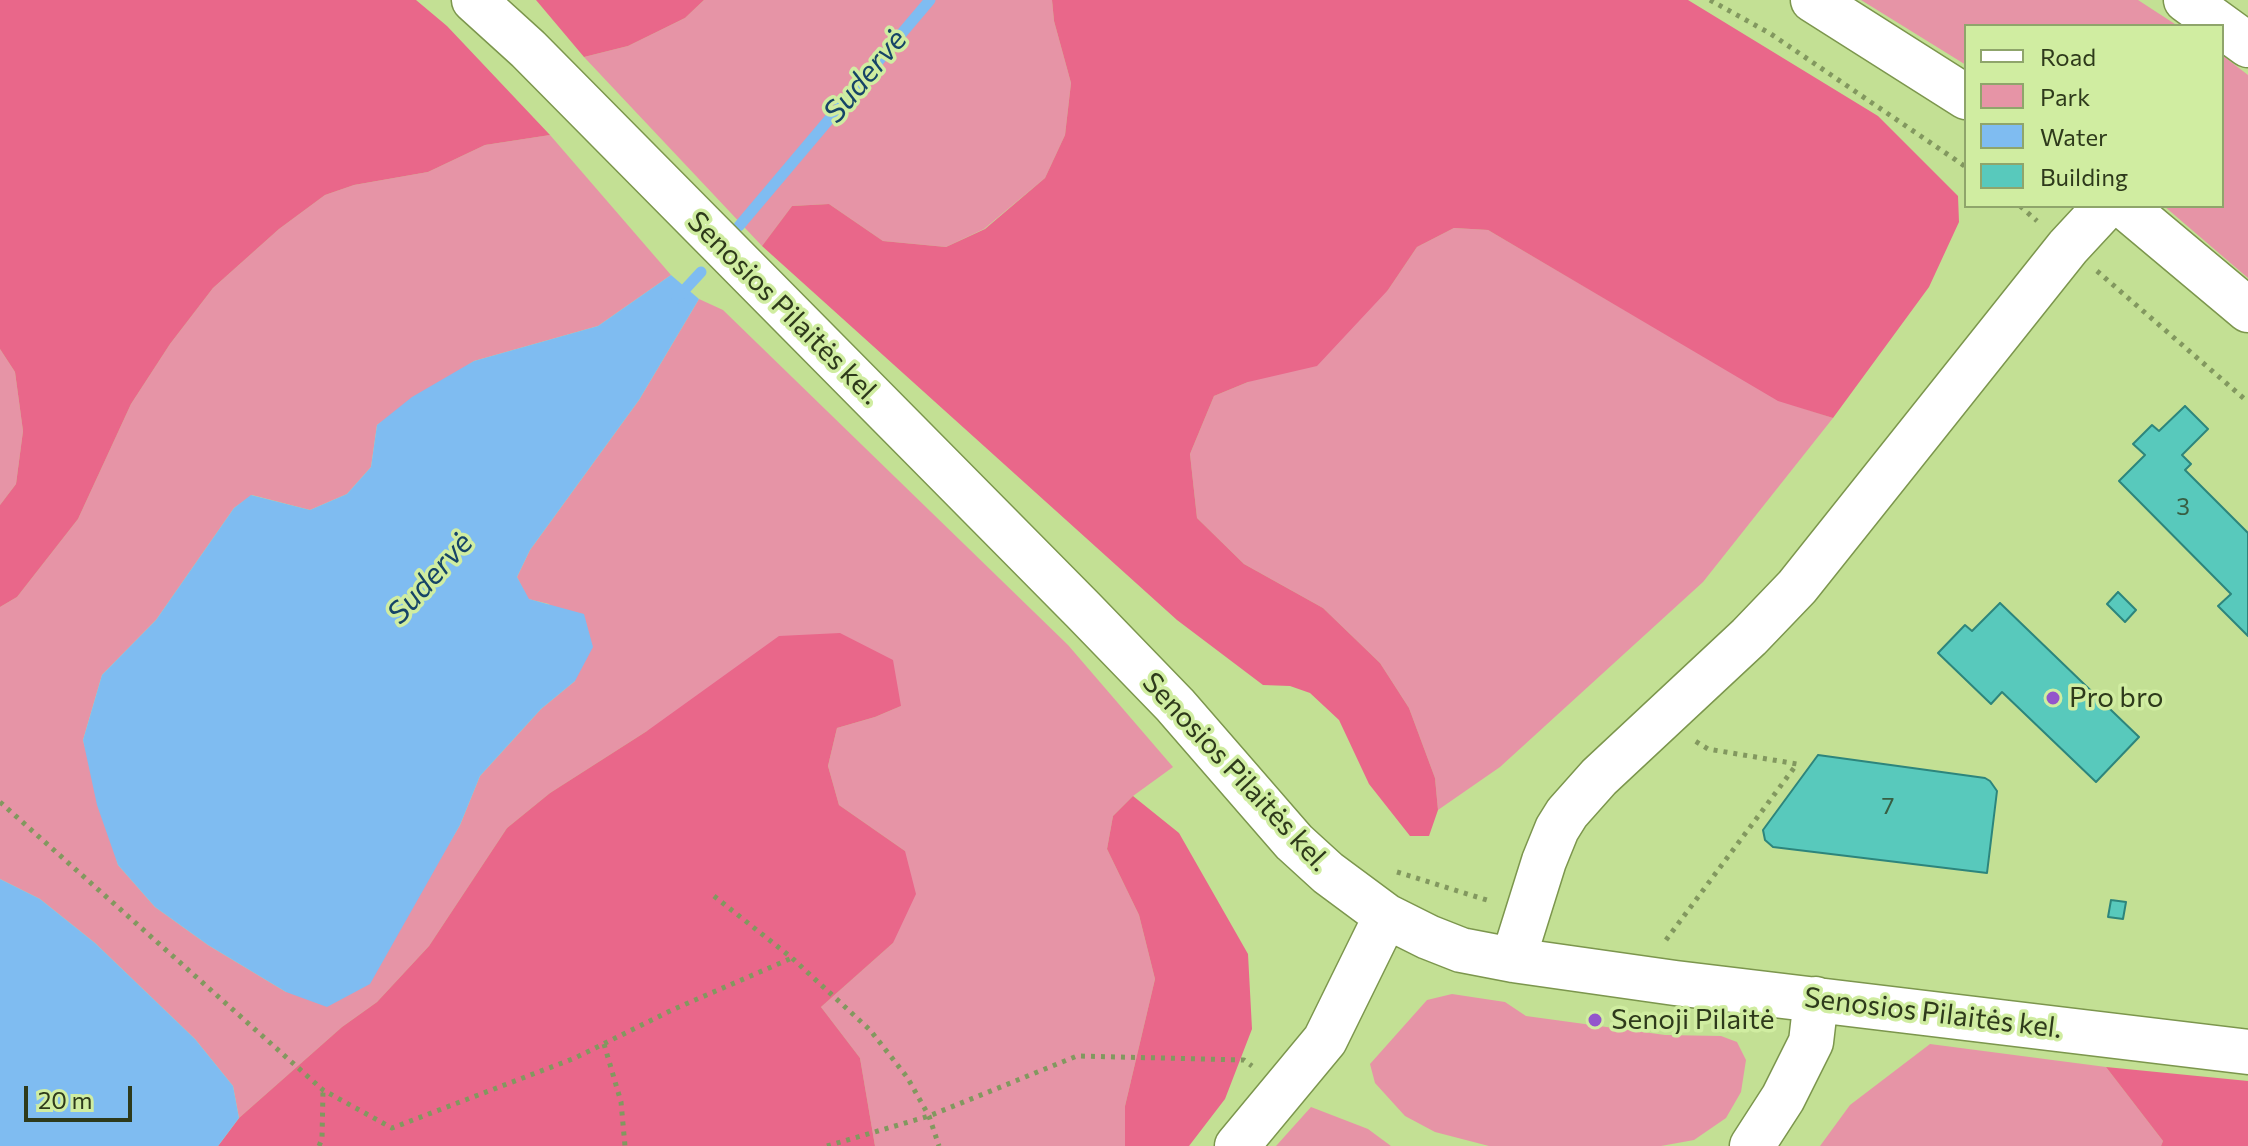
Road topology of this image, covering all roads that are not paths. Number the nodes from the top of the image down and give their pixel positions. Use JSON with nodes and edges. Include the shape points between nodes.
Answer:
{"nodes":[{"id":1,"x":474,"y":0,"type":"edge"},
{"id":2,"x":1813,"y":0,"type":"edge"},
{"id":3,"x":2186,"y":0,"type":"edge"},
{"id":4,"x":2219,"y":24,"type":"edge"},
{"id":5,"x":2224,"y":28,"type":"edge"},
{"id":6,"x":2248,"y":45,"type":"edge"},
{"id":7,"x":1964,"y":96,"type":"edge"},
{"id":8,"x":2104,"y":208,"type":"edge"},
{"id":9,"x":2126,"y":208,"type":"edge"},
{"id":10,"x":2248,"y":310,"type":"edge"},
{"id":11,"x":1386,"y":916,"type":"junction"},
{"id":12,"x":1513,"y":960,"type":"junction"},
{"id":13,"x":1816,"y":999,"type":"junction"},
{"id":14,"x":2248,"y":1052,"type":"edge"},
{"id":15,"x":1237,"y":1146,"type":"edge"},
{"id":16,"x":1752,"y":1146,"type":"edge"}],
"edges":[{"from":1,"to":11,"type":"street","name":"Senosios Pilaitės kel.","via":[[1083,610],[1175,705],[1294,842]]},
{"from":2,"to":7,"type":"street"},
{"from":3,"to":4,"type":"street"},
{"from":5,"to":6,"type":"street"},
{"from":8,"to":12,"type":"street","via":[[1797,587],[1567,813],[1544,861]]},
{"from":9,"to":10,"type":"street"},
{"from":11,"to":12,"type":"street","name":"Senosios Pilaitės kel.","via":[[1461,950]]},
{"from":11,"to":15,"type":"street","via":[[1325,1040]]},
{"from":12,"to":13,"type":"street","name":"Senosios Pilaitės kel."},
{"from":13,"to":14,"type":"street","name":"Senosios Pilaitės kel."},
{"from":13,"to":16,"type":"street","via":[[1811,1042]]}]}
